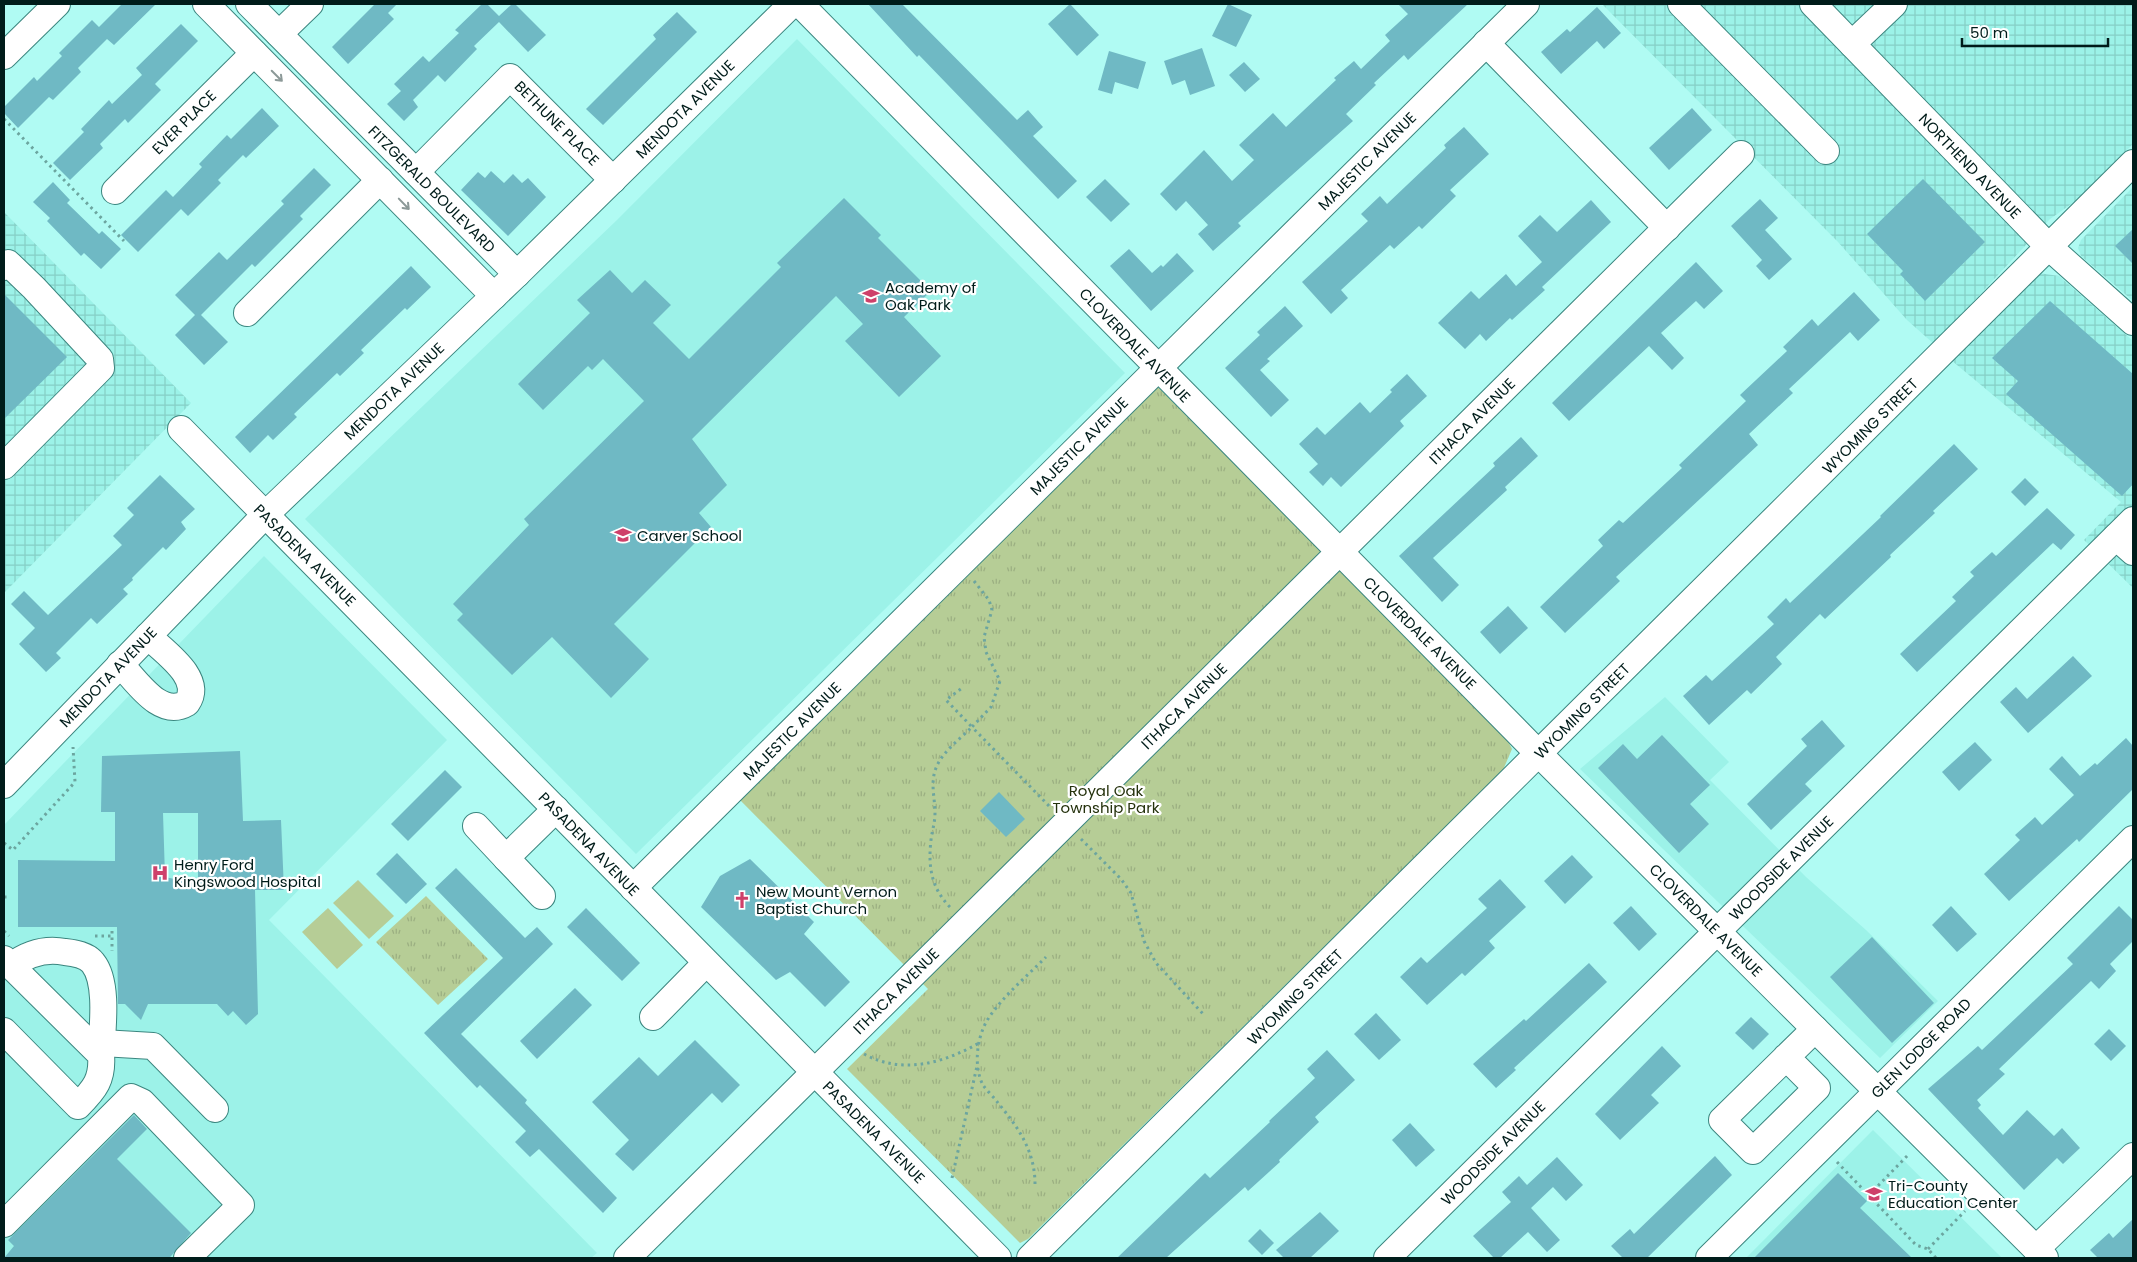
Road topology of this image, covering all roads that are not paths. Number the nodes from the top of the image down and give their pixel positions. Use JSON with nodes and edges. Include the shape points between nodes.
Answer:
{"nodes":[{"id":1,"x":57,"y":4,"type":"edge"},
{"id":2,"x":206,"y":4,"type":"edge"},
{"id":3,"x":249,"y":4,"type":"edge"},
{"id":4,"x":310,"y":4,"type":"edge"},
{"id":5,"x":792,"y":4,"type":"edge"},
{"id":6,"x":800,"y":4,"type":"edge"},
{"id":7,"x":1526,"y":4,"type":"edge"},
{"id":8,"x":1681,"y":4,"type":"edge"},
{"id":9,"x":1813,"y":4,"type":"edge"},
{"id":10,"x":1894,"y":4,"type":"edge"},
{"id":11,"x":280,"y":34,"type":"junction"},
{"id":12,"x":1486,"y":43,"type":"junction"},
{"id":13,"x":1852,"y":44,"type":"junction"},
{"id":14,"x":254,"y":53,"type":"junction"},
{"id":15,"x":4,"y":56,"type":"edge"},
{"id":16,"x":348,"y":104,"type":"junction"},
{"id":17,"x":327,"y":125,"type":"junction"},
{"id":18,"x":1826,"y":151,"type":"dead end"},
{"id":19,"x":1741,"y":154,"type":"dead end"},
{"id":20,"x":2133,"y":163,"type":"edge"},
{"id":21,"x":416,"y":172,"type":"junction"},
{"id":22,"x":380,"y":180,"type":"junction"},
{"id":23,"x":614,"y":180,"type":"junction"},
{"id":24,"x":115,"y":191,"type":"dead end"},
{"id":25,"x":1667,"y":228,"type":"junction"},
{"id":26,"x":2050,"y":248,"type":"junction"},
{"id":27,"x":4,"y":267,"type":"edge"},
{"id":28,"x":517,"y":274,"type":"junction"},
{"id":29,"x":494,"y":296,"type":"junction"},
{"id":30,"x":247,"y":312,"type":"dead end"},
{"id":31,"x":2133,"y":322,"type":"edge"},
{"id":32,"x":1158,"y":368,"type":"junction"},
{"id":33,"x":181,"y":429,"type":"dead end"},
{"id":34,"x":4,"y":466,"type":"edge"},
{"id":35,"x":265,"y":514,"type":"junction"},
{"id":36,"x":2128,"y":536,"type":"edge"},
{"id":37,"x":1340,"y":552,"type":"junction"},
{"id":38,"x":148,"y":636,"type":"junction"},
{"id":39,"x":120,"y":664,"type":"junction"},
{"id":40,"x":1539,"y":754,"type":"junction"},
{"id":41,"x":4,"y":785,"type":"edge"},
{"id":42,"x":556,"y":809,"type":"junction"},
{"id":43,"x":476,"y":826,"type":"dead end"},
{"id":44,"x":2133,"y":838,"type":"edge"},
{"id":45,"x":506,"y":858,"type":"junction"},
{"id":46,"x":633,"y":888,"type":"junction"},
{"id":47,"x":542,"y":896,"type":"dead end"},
{"id":48,"x":1717,"y":931,"type":"junction"},
{"id":49,"x":7,"y":963,"type":"edge"},
{"id":50,"x":706,"y":963,"type":"junction"},
{"id":51,"x":653,"y":1017,"type":"dead end"},
{"id":52,"x":1815,"y":1029,"type":"junction"},
{"id":53,"x":4,"y":1032,"type":"edge"},
{"id":54,"x":101,"y":1049,"type":"junction"},
{"id":55,"x":1786,"y":1057,"type":"dead end"},
{"id":56,"x":814,"y":1072,"type":"junction"},
{"id":57,"x":1877,"y":1092,"type":"junction"},
{"id":58,"x":215,"y":1109,"type":"dead end"},
{"id":59,"x":2133,"y":1156,"type":"edge"},
{"id":60,"x":4,"y":1224,"type":"edge"},
{"id":61,"x":2040,"y":1254,"type":"edge"},
{"id":62,"x":187,"y":1258,"type":"edge"},
{"id":63,"x":627,"y":1258,"type":"edge"},
{"id":64,"x":998,"y":1258,"type":"edge"},
{"id":65,"x":1030,"y":1258,"type":"edge"},
{"id":66,"x":1386,"y":1258,"type":"edge"},
{"id":67,"x":1709,"y":1258,"type":"edge"}],
"edges":[{"from":1,"to":15,"type":"street"},
{"from":2,"to":14,"type":"street","name":"FITZGERALD BOULEVARD"},
{"from":3,"to":11,"type":"street","name":"FITZGERALD BOULEVARD"},
{"from":4,"to":11,"type":"street"},
{"from":5,"to":23,"type":"street","name":"MENDOTA AVENUE"},
{"from":6,"to":32,"type":"street","name":"CLOVERDALE AVENUE"},
{"from":7,"to":12,"type":"street","name":"MAJESTIC AVENUE"},
{"from":8,"to":18,"type":"street"},
{"from":9,"to":13,"type":"street","name":"NORTHEND AVENUE"},
{"from":10,"to":13,"type":"street"},
{"from":11,"to":16,"type":"street","name":"FITZGERALD BOULEVARD"},
{"from":12,"to":25,"type":"street"},
{"from":12,"to":32,"type":"street","name":"MAJESTIC AVENUE"},
{"from":13,"to":26,"type":"street","name":"NORTHEND AVENUE"},
{"from":14,"to":17,"type":"street","name":"FITZGERALD BOULEVARD","one_way":true},
{"from":14,"to":24,"type":"street","name":"EVER PLACE"},
{"from":16,"to":17,"type":"street"},
{"from":16,"to":21,"type":"street","name":"FITZGERALD BOULEVARD"},
{"from":17,"to":22,"type":"street","name":"FITZGERALD BOULEVARD"},
{"from":19,"to":25,"type":"street","name":"ITHACA AVENUE"},
{"from":20,"to":26,"type":"street","name":"WYOMING STREET"},
{"from":21,"to":23,"type":"street","name":"BETHUNE PLACE","via":[[510,76]]},
{"from":21,"to":28,"type":"street","name":"FITZGERALD BOULEVARD"},
{"from":22,"to":29,"type":"street","name":"FITZGERALD BOULEVARD","one_way":true},
{"from":22,"to":30,"type":"street"},
{"from":23,"to":28,"type":"street","name":"MENDOTA AVENUE"},
{"from":25,"to":37,"type":"street","name":"ITHACA AVENUE"},
{"from":26,"to":31,"type":"street","name":"NORTHEND AVENUE"},
{"from":26,"to":40,"type":"street","name":"WYOMING STREET"},
{"from":27,"to":34,"type":"street","via":[[8,263],[40,294],[100,358],[102,368]]},
{"from":28,"to":29,"type":"street","name":"MENDOTA AVENUE"},
{"from":29,"to":35,"type":"street","name":"MENDOTA AVENUE"},
{"from":32,"to":37,"type":"street","name":"CLOVERDALE AVENUE"},
{"from":32,"to":46,"type":"street","name":"MAJESTIC AVENUE"},
{"from":33,"to":35,"type":"street","name":"PASADENA AVENUE"},
{"from":35,"to":38,"type":"street","name":"MENDOTA AVENUE"},
{"from":35,"to":42,"type":"street","name":"PASADENA AVENUE"},
{"from":36,"to":48,"type":"street","name":"WOODSIDE AVENUE"},
{"from":37,"to":40,"type":"street","name":"CLOVERDALE AVENUE"},
{"from":37,"to":56,"type":"street","name":"ITHACA AVENUE"},
{"from":38,"to":39,"type":"street","name":"MENDOTA AVENUE"},
{"from":38,"to":39,"type":"street","via":[[186,674],[192,688],[192,696],[187,703],[170,707],[157,702]]},
{"from":39,"to":41,"type":"street","name":"MENDOTA AVENUE"},
{"from":40,"to":48,"type":"street","name":"CLOVERDALE AVENUE"},
{"from":40,"to":65,"type":"street","name":"WYOMING STREET"},
{"from":42,"to":45,"type":"street"},
{"from":42,"to":46,"type":"street","name":"PASADENA AVENUE"},
{"from":43,"to":45,"type":"street"},
{"from":44,"to":57,"type":"street","name":"GLEN LODGE ROAD"},
{"from":45,"to":47,"type":"street"},
{"from":46,"to":50,"type":"street","name":"PASADENA AVENUE"},
{"from":48,"to":52,"type":"street","name":"CLOVERDALE AVENUE"},
{"from":48,"to":66,"type":"street","name":"WOODSIDE AVENUE"},
{"from":49,"to":54,"type":"street"},
{"from":49,"to":54,"type":"street","via":[[53,949],[80,954],[93,962],[101,979]]},
{"from":50,"to":51,"type":"street"},
{"from":50,"to":56,"type":"street","name":"PASADENA AVENUE"},
{"from":52,"to":55,"type":"street"},
{"from":52,"to":57,"type":"street","name":"CLOVERDALE AVENUE"},
{"from":53,"to":54,"type":"street","via":[[78,1106],[93,1091],[102,1071]]},
{"from":54,"to":58,"type":"street","via":[[153,1046]]},
{"from":56,"to":63,"type":"street","name":"ITHACA AVENUE"},
{"from":56,"to":64,"type":"street","name":"PASADENA AVENUE"},
{"from":57,"to":61,"type":"street","name":"CLOVERDALE AVENUE"},
{"from":57,"to":67,"type":"street","name":"GLEN LODGE ROAD"},
{"from":59,"to":61,"type":"street"},
{"from":60,"to":62,"type":"street","via":[[131,1097],[142,1102],[240,1205]]}]}
